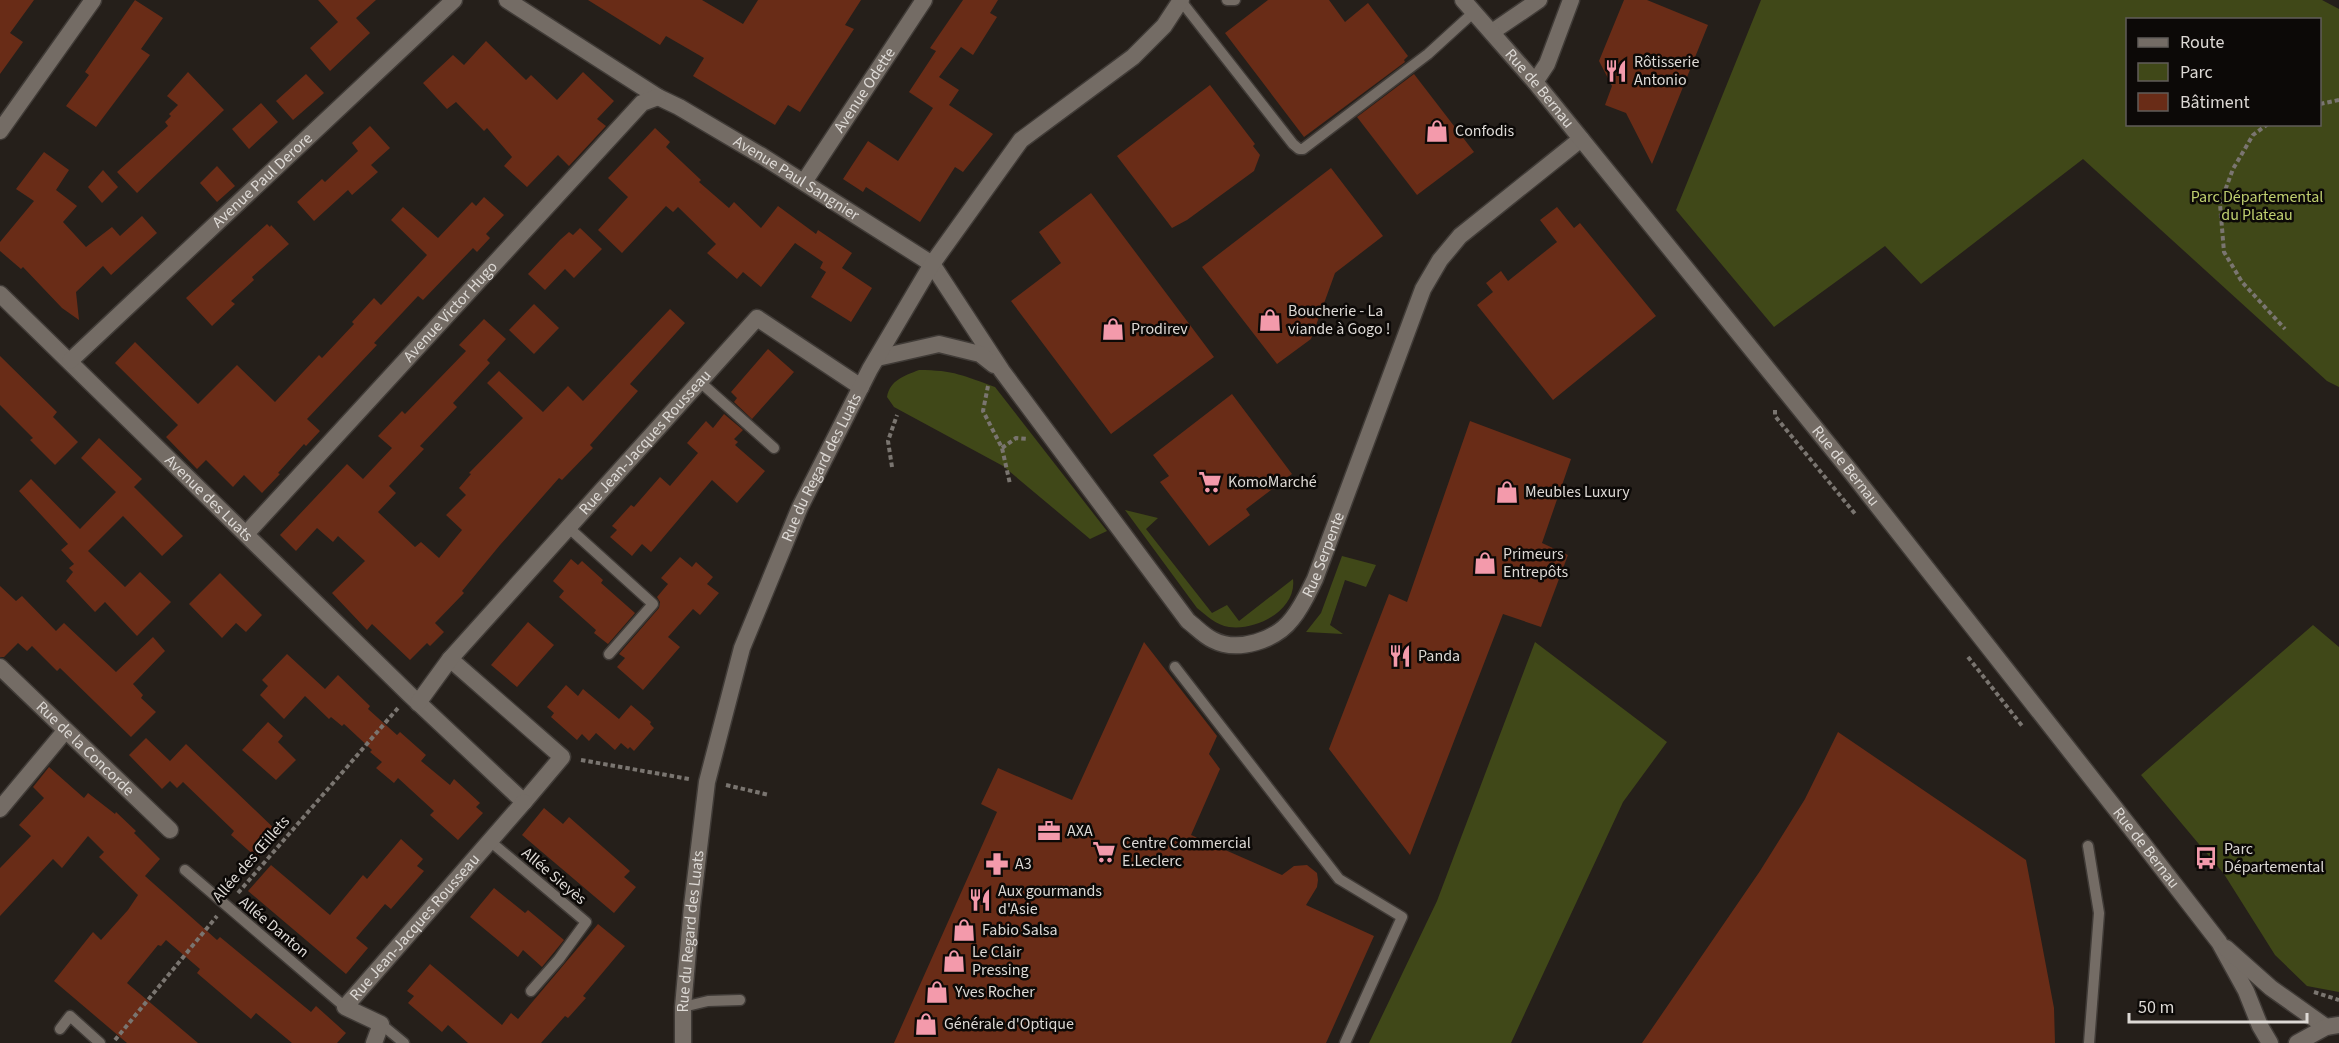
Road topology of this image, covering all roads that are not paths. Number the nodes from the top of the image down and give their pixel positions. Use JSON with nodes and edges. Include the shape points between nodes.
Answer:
{"nodes":[{"id":1,"x":93,"y":0,"type":"edge"},
{"id":2,"x":454,"y":0,"type":"edge"},
{"id":3,"x":507,"y":0,"type":"edge"},
{"id":4,"x":924,"y":0,"type":"edge"},
{"id":5,"x":1227,"y":0,"type":"edge"},
{"id":6,"x":1235,"y":0,"type":"edge"},
{"id":7,"x":1539,"y":0,"type":"edge"},
{"id":8,"x":1571,"y":0,"type":"edge"},
{"id":9,"x":1181,"y":1,"type":"edge"},
{"id":10,"x":1468,"y":6,"type":"edge"},
{"id":11,"x":1492,"y":32,"type":"junction"},
{"id":12,"x":1535,"y":82,"type":"junction"},
{"id":13,"x":658,"y":97,"type":"junction"},
{"id":14,"x":0,"y":131,"type":"edge"},
{"id":15,"x":1581,"y":139,"type":"junction"},
{"id":16,"x":804,"y":182,"type":"junction"},
{"id":17,"x":932,"y":264,"type":"junction"},
{"id":18,"x":0,"y":294,"type":"edge"},
{"id":19,"x":877,"y":358,"type":"junction"},
{"id":20,"x":70,"y":361,"type":"junction"},
{"id":21,"x":1002,"y":371,"type":"junction"},
{"id":22,"x":699,"y":381,"type":"junction"},
{"id":23,"x":861,"y":387,"type":"junction"},
{"id":24,"x":774,"y":448,"type":"dead end"},
{"id":25,"x":569,"y":528,"type":"junction"},
{"id":26,"x":246,"y":534,"type":"junction"},
{"id":27,"x":609,"y":654,"type":"dead end"},
{"id":28,"x":450,"y":659,"type":"junction"},
{"id":29,"x":0,"y":667,"type":"edge"},
{"id":30,"x":1175,"y":667,"type":"dead end"},
{"id":31,"x":418,"y":703,"type":"junction"},
{"id":32,"x":65,"y":731,"type":"junction"},
{"id":33,"x":524,"y":802,"type":"junction"},
{"id":34,"x":0,"y":808,"type":"edge"},
{"id":35,"x":170,"y":830,"type":"dead end"},
{"id":36,"x":491,"y":842,"type":"junction"},
{"id":37,"x":2088,"y":846,"type":"dead end"},
{"id":38,"x":185,"y":870,"type":"dead end"},
{"id":39,"x":2219,"y":942,"type":"junction"},
{"id":40,"x":531,"y":991,"type":"dead end"},
{"id":41,"x":740,"y":1000,"type":"dead end"},
{"id":42,"x":345,"y":1007,"type":"junction"},
{"id":43,"x":683,"y":1007,"type":"junction"},
{"id":44,"x":381,"y":1024,"type":"junction"},
{"id":45,"x":2333,"y":1026,"type":"edge"},
{"id":46,"x":60,"y":1029,"type":"dead end"},
{"id":47,"x":100,"y":1043,"type":"edge"},
{"id":48,"x":374,"y":1043,"type":"edge"},
{"id":49,"x":404,"y":1043,"type":"edge"},
{"id":50,"x":683,"y":1043,"type":"edge"},
{"id":51,"x":1345,"y":1043,"type":"edge"},
{"id":52,"x":2089,"y":1043,"type":"edge"},
{"id":53,"x":2270,"y":1043,"type":"edge"},
{"id":54,"x":2297,"y":1043,"type":"edge"}],
"edges":[{"from":1,"to":14,"type":"street"},
{"from":2,"to":20,"type":"street","name":"Avenue Paul Derore"},
{"from":3,"to":13,"type":"street","name":"Avenue Paul Sangnier"},
{"from":4,"to":16,"type":"street","name":"Avenue Odette"},
{"from":5,"to":6,"type":"lane"},
{"from":7,"to":11,"type":"street"},
{"from":8,"to":12,"type":"street","via":[[1547,64]]},
{"from":9,"to":10,"type":"lane","via":[[1299,149],[1428,54]]},
{"from":9,"to":17,"type":"street","name":"Rue du Regard des Luats","via":[[1164,26],[1133,57],[1021,140]]},
{"from":10,"to":11,"type":"street","name":"Rue de Bernau"},
{"from":11,"to":12,"type":"street","name":"Rue de Bernau"},
{"from":12,"to":15,"type":"street","name":"Rue de Bernau"},
{"from":13,"to":16,"type":"street","name":"Avenue Paul Sangnier"},
{"from":13,"to":26,"type":"street","name":"Avenue Victor Hugo","via":[[642,103]]},
{"from":15,"to":21,"type":"street","name":"Rue Serpente","via":[[1460,236],[1440,260],[1422,289],[1305,602],[1291,622],[1262,641],[1238,646],[1214,641],[1188,621]]},
{"from":15,"to":39,"type":"street","name":"Rue de Bernau","via":[[1851,472]]},
{"from":16,"to":17,"type":"street","name":"Avenue Paul Sangnier"},
{"from":17,"to":19,"type":"street","name":"Rue du Regard des Luats"},
{"from":17,"to":21,"type":"street","name":"Rue Serpente"},
{"from":18,"to":20,"type":"street","name":"Avenue des Luats"},
{"from":19,"to":21,"type":"street","name":"Rue Serpente","via":[[939,344],[980,354]]},
{"from":19,"to":23,"type":"street","name":"Rue du Regard des Luats"},
{"from":20,"to":26,"type":"street","name":"Avenue des Luats"},
{"from":22,"to":23,"type":"street","name":"Rue Jean-Jacques Rousseau","via":[[757,318]]},
{"from":22,"to":24,"type":"lane"},
{"from":22,"to":25,"type":"street","name":"Rue Jean-Jacques Rousseau"},
{"from":23,"to":43,"type":"street","name":"Rue du Regard des Luats","via":[[800,507],[742,648],[707,782]]},
{"from":25,"to":27,"type":"lane","via":[[653,604]]},
{"from":25,"to":28,"type":"street","name":"Rue Jean-Jacques Rousseau"},
{"from":26,"to":31,"type":"street","name":"Avenue des Luats"},
{"from":28,"to":31,"type":"street","name":"Rue Jean-Jacques Rousseau"},
{"from":28,"to":33,"type":"street","name":"Rue Jean-Jacques Rousseau","via":[[562,757]]},
{"from":29,"to":32,"type":"street","name":"Rue de la Concorde"},
{"from":30,"to":51,"type":"lane","via":[[1339,879],[1402,917]]},
{"from":31,"to":33,"type":"street"},
{"from":32,"to":34,"type":"street"},
{"from":32,"to":35,"type":"street","name":"Rue de la Concorde"},
{"from":33,"to":36,"type":"street","name":"Rue Jean-Jacques Rousseau"},
{"from":36,"to":40,"type":"lane","name":"Allée Sieyès","via":[[586,922]]},
{"from":36,"to":42,"type":"street","name":"Rue Jean-Jacques Rousseau"},
{"from":37,"to":52,"type":"lane","via":[[2099,913]]},
{"from":38,"to":42,"type":"lane","name":"Allée Danton"},
{"from":39,"to":45,"type":"street","name":"Rue de Bernau","via":[[2271,988]]},
{"from":39,"to":53,"type":"street","name":"Rue de Bernau"},
{"from":41,"to":43,"type":"lane"},
{"from":42,"to":44,"type":"street","name":"Rue Jean-Jacques Rousseau"},
{"from":43,"to":50,"type":"street","name":"Rue du Regard des Luats"},
{"from":44,"to":48,"type":"street"},
{"from":44,"to":49,"type":"lane"},
{"from":45,"to":54,"type":"street"},
{"from":46,"to":47,"type":"lane","via":[[70,1016]]}]}
